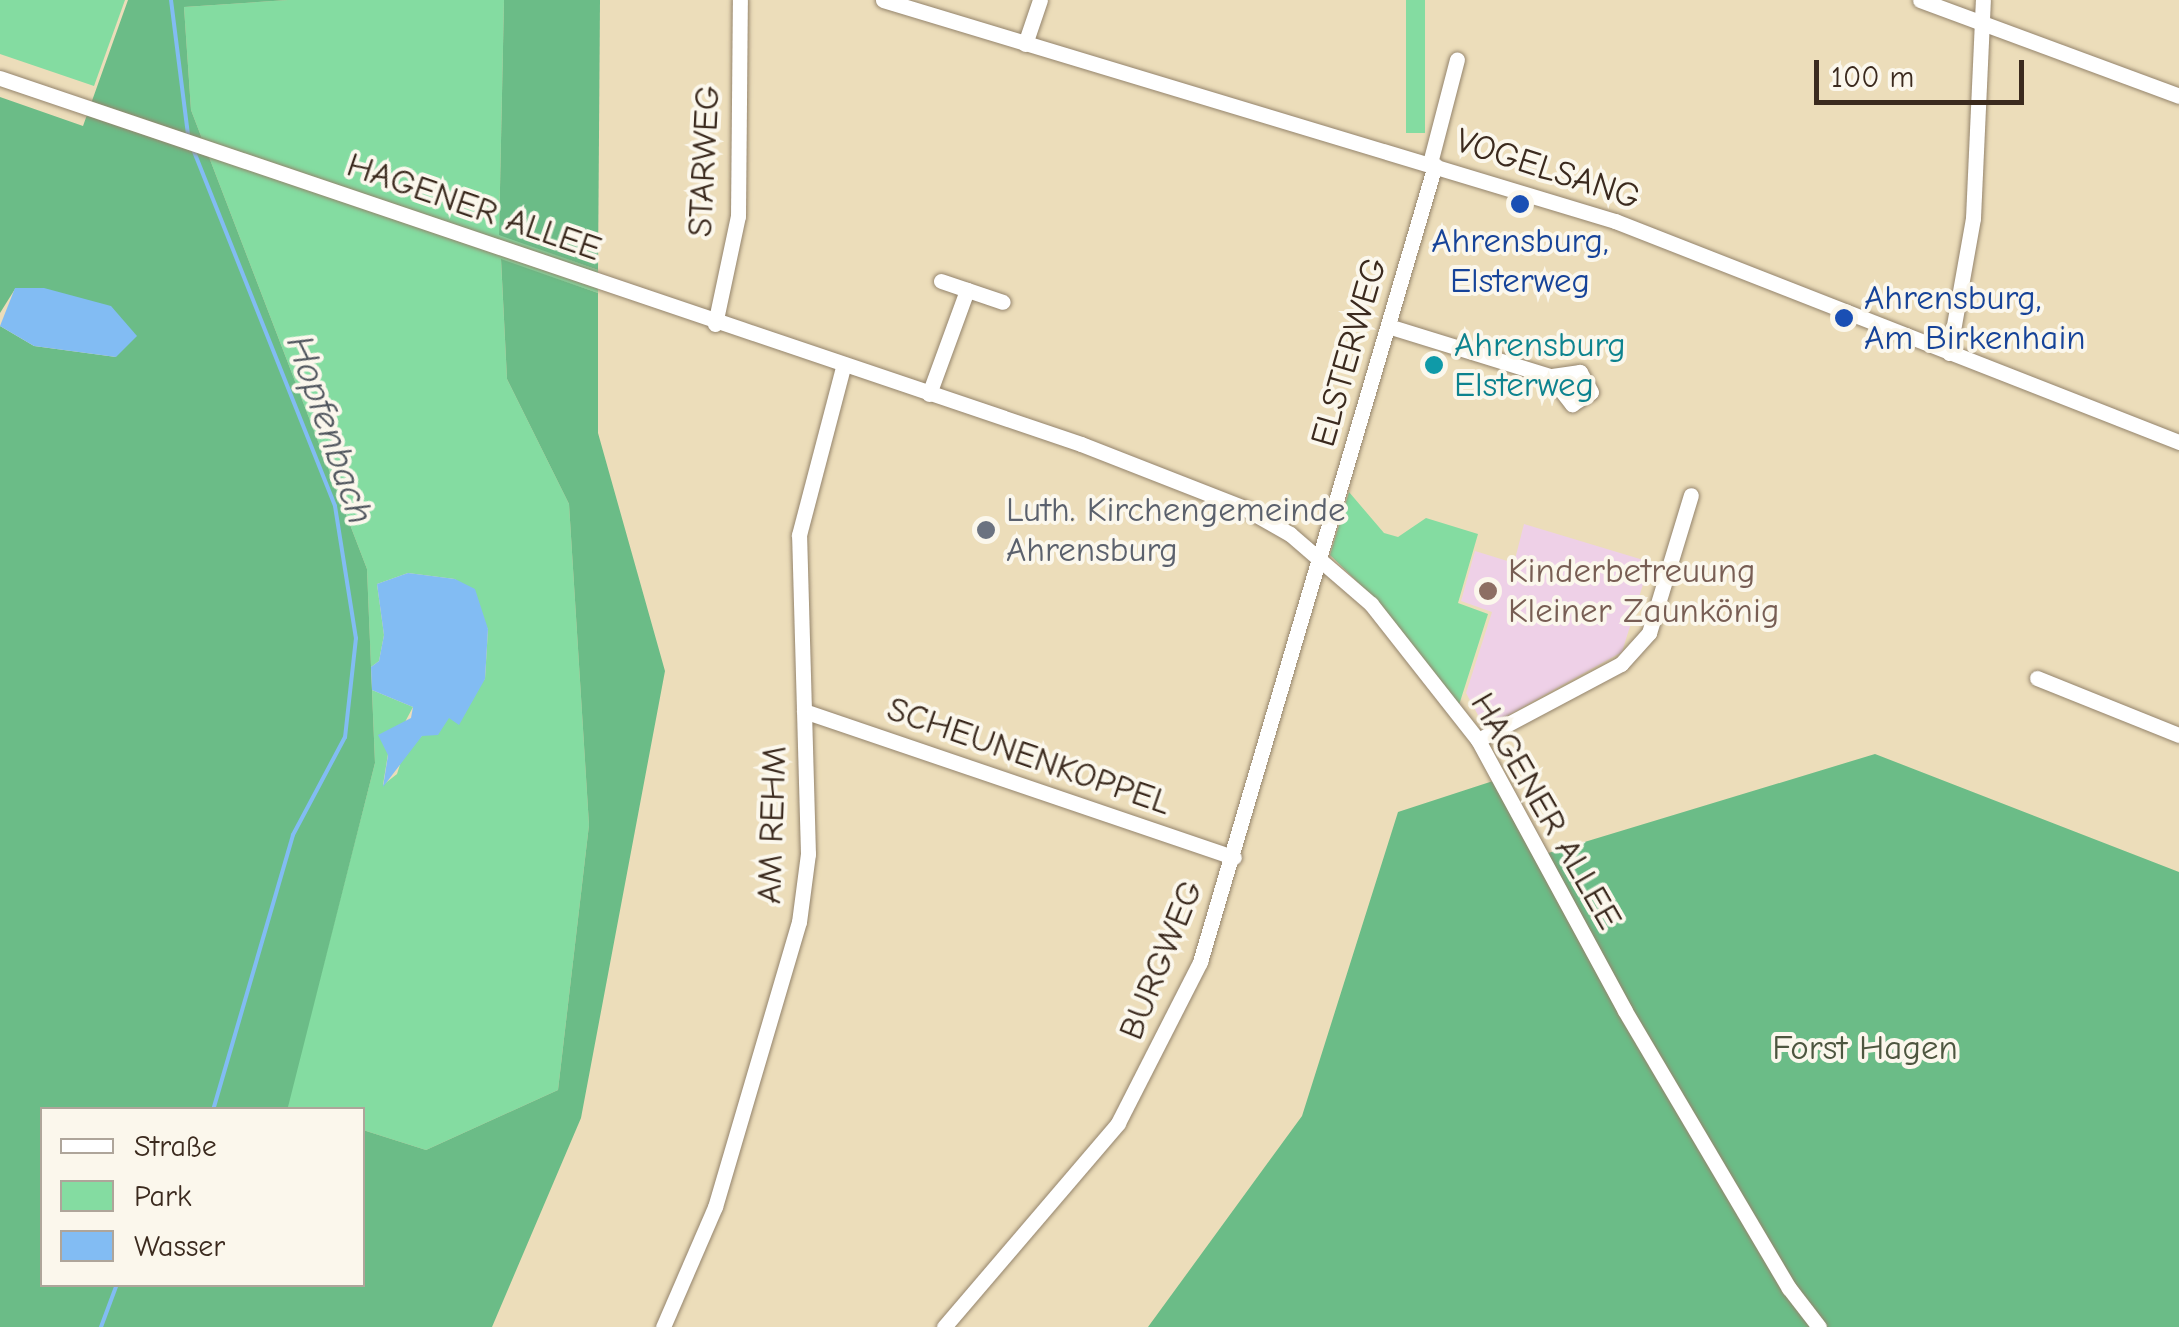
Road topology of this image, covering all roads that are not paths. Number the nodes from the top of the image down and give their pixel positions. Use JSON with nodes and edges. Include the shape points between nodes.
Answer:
{"nodes":[{"id":1,"x":740,"y":0,"type":"edge"},
{"id":2,"x":883,"y":0,"type":"edge"},
{"id":3,"x":1040,"y":0,"type":"edge"},
{"id":4,"x":1920,"y":0,"type":"edge"},
{"id":5,"x":1983,"y":0,"type":"edge"},
{"id":6,"x":1983,"y":23,"type":"junction"},
{"id":7,"x":1025,"y":44,"type":"junction"},
{"id":8,"x":1457,"y":58,"type":"dead end"},
{"id":9,"x":0,"y":78,"type":"edge"},
{"id":10,"x":2179,"y":96,"type":"edge"},
{"id":11,"x":1432,"y":164,"type":"junction"},
{"id":12,"x":942,"y":281,"type":"dead end"},
{"id":13,"x":967,"y":290,"type":"junction"},
{"id":14,"x":1003,"y":302,"type":"dead end"},
{"id":15,"x":716,"y":324,"type":"junction"},
{"id":16,"x":1388,"y":326,"type":"junction"},
{"id":17,"x":1949,"y":353,"type":"junction"},
{"id":18,"x":842,"y":367,"type":"junction"},
{"id":19,"x":1550,"y":376,"type":"dead end"},
{"id":20,"x":929,"y":394,"type":"junction"},
{"id":21,"x":2179,"y":442,"type":"edge"},
{"id":22,"x":1691,"y":495,"type":"dead end"},
{"id":23,"x":1320,"y":556,"type":"junction"},
{"id":24,"x":2037,"y":678,"type":"dead end"},
{"id":25,"x":804,"y":711,"type":"junction"},
{"id":26,"x":2179,"y":734,"type":"edge"},
{"id":27,"x":1478,"y":740,"type":"junction"},
{"id":28,"x":1234,"y":857,"type":"junction"},
{"id":29,"x":663,"y":1327,"type":"edge"},
{"id":30,"x":944,"y":1327,"type":"edge"},
{"id":31,"x":1819,"y":1327,"type":"edge"}],
"edges":[{"from":1,"to":15,"type":"street","name":"STARWEG","via":[[738,216]]},
{"from":2,"to":7,"type":"street","name":"VOGELSANG"},
{"from":3,"to":7,"type":"street"},
{"from":4,"to":6,"type":"street"},
{"from":5,"to":6,"type":"street"},
{"from":6,"to":10,"type":"street"},
{"from":6,"to":17,"type":"street","via":[[1973,218]]},
{"from":7,"to":11,"type":"street","name":"VOGELSANG"},
{"from":8,"to":11,"type":"street","name":"ELSTERWEG"},
{"from":9,"to":15,"type":"street","name":"HAGENER ALLEE"},
{"from":11,"to":16,"type":"street","name":"ELSTERWEG"},
{"from":11,"to":17,"type":"street","name":"VOGELSANG","via":[[1694,249]]},
{"from":12,"to":13,"type":"street"},
{"from":13,"to":14,"type":"street"},
{"from":13,"to":20,"type":"street"},
{"from":15,"to":18,"type":"street","name":"HAGENER ALLEE"},
{"from":16,"to":19,"type":"street"},
{"from":16,"to":23,"type":"street","name":"ELSTERWEG"},
{"from":17,"to":21,"type":"street","name":"VOGELSANG"},
{"from":18,"to":20,"type":"street","name":"HAGENER ALLEE"},
{"from":18,"to":25,"type":"street","name":"AM REHM","via":[[799,536]]},
{"from":20,"to":23,"type":"street","name":"HAGENER ALLEE","via":[[1208,493]]},
{"from":22,"to":27,"type":"street","via":[[1649,633],[1622,664]]},
{"from":23,"to":27,"type":"street","name":"HAGENER ALLEE","via":[[1402,639]]},
{"from":23,"to":28,"type":"street","name":"BURGWEG"},
{"from":24,"to":26,"type":"street"},
{"from":25,"to":28,"type":"street","name":"SCHEUNENKOPPEL"},
{"from":25,"to":29,"type":"street","name":"AM REHM","via":[[808,854],[785,989],[715,1207]]},
{"from":27,"to":31,"type":"street","name":"HAGENER ALLEE","via":[[1625,1011]]},
{"from":28,"to":30,"type":"street","name":"BURGWEG","via":[[1200,962],[1118,1124]]}]}
